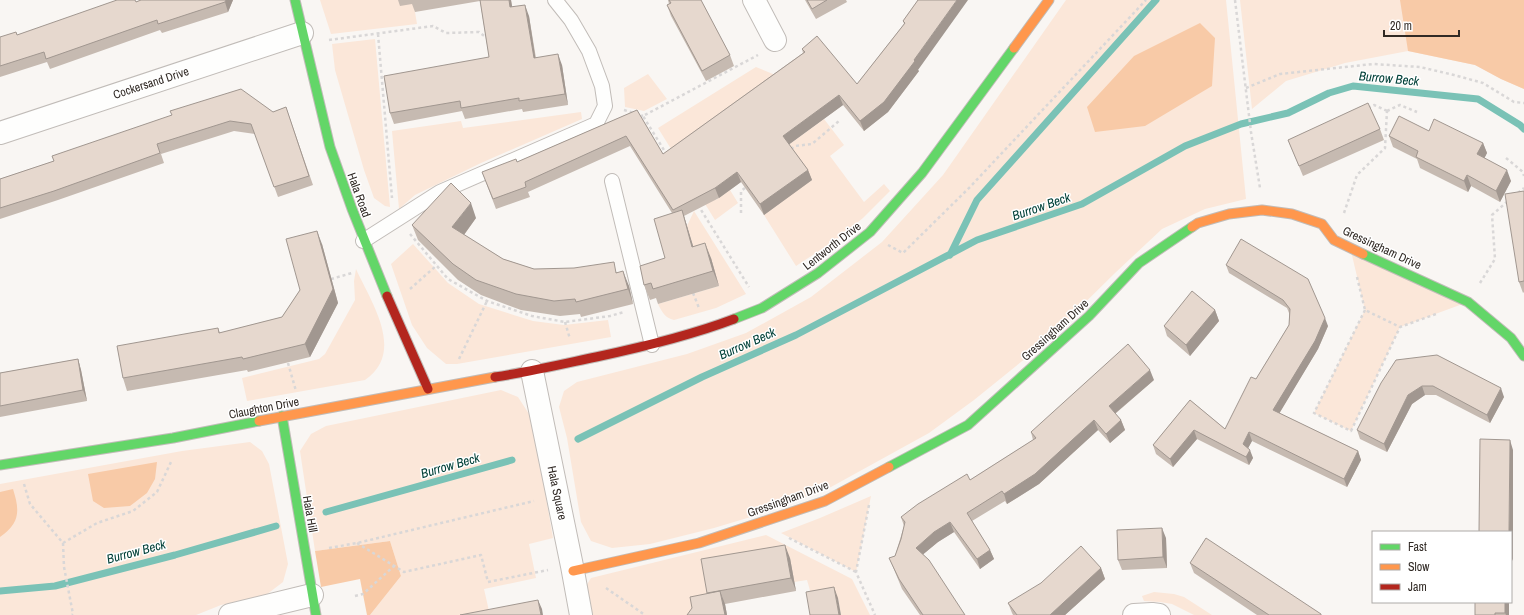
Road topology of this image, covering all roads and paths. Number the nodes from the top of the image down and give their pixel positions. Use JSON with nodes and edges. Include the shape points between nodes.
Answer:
{"nodes":[{"id":1,"x":295,"y":0,"type":"edge"},
{"id":2,"x":555,"y":0,"type":"edge"},
{"id":3,"x":754,"y":0,"type":"edge"},
{"id":4,"x":1050,"y":0,"type":"edge"},
{"id":5,"x":1146,"y":0,"type":"edge"},
{"id":6,"x":1235,"y":0,"type":"edge"},
{"id":7,"x":378,"y":34,"type":"junction"},
{"id":8,"x":303,"y":38,"type":"junction"},
{"id":9,"x":488,"y":39,"type":"edge"},
{"id":10,"x":775,"y":40,"type":"joint"},
{"id":11,"x":1246,"y":88,"type":"junction"},
{"id":12,"x":1524,"y":103,"type":"edge"},
{"id":13,"x":1367,"y":108,"type":"edge"},
{"id":14,"x":1387,"y":112,"type":"junction"},
{"id":15,"x":1417,"y":112,"type":"dead end"},
{"id":16,"x":839,"y":121,"type":"dead end"},
{"id":17,"x":0,"y":133,"type":"edge"},
{"id":18,"x":790,"y":150,"type":"edge"},
{"id":19,"x":667,"y":155,"type":"edge"},
{"id":20,"x":1506,"y":158,"type":"dead end"},
{"id":21,"x":1524,"y":176,"type":"edge"},
{"id":22,"x":612,"y":181,"type":"dead end"},
{"id":23,"x":744,"y":188,"type":"edge"},
{"id":24,"x":1524,"y":188,"type":"edge"},
{"id":25,"x":1261,"y":192,"type":"dead end"},
{"id":26,"x":696,"y":202,"type":"edge"},
{"id":27,"x":741,"y":213,"type":"dead end"},
{"id":28,"x":397,"y":220,"type":"junction"},
{"id":29,"x":363,"y":240,"type":"junction"},
{"id":30,"x":1334,"y":240,"type":"junction"},
{"id":31,"x":882,"y":242,"type":"dead end"},
{"id":32,"x":1350,"y":247,"type":"junction"},
{"id":33,"x":437,"y":265,"type":"junction"},
{"id":34,"x":487,"y":301,"type":"junction"},
{"id":35,"x":1468,"y":302,"type":"junction"},
{"id":36,"x":392,"y":306,"type":"junction"},
{"id":37,"x":642,"y":307,"type":"junction"},
{"id":38,"x":762,"y":308,"type":"junction"},
{"id":39,"x":1365,"y":310,"type":"junction"},
{"id":40,"x":1400,"y":327,"type":"junction"},
{"id":41,"x":652,"y":345,"type":"junction"},
{"id":42,"x":1524,"y":356,"type":"edge"},
{"id":43,"x":288,"y":363,"type":"edge"},
{"id":44,"x":532,"y":371,"type":"junction"},
{"id":45,"x":446,"y":386,"type":"junction"},
{"id":46,"x":428,"y":389,"type":"junction"},
{"id":47,"x":302,"y":413,"type":"junction"},
{"id":48,"x":282,"y":416,"type":"junction"},
{"id":49,"x":173,"y":438,"type":"junction"},
{"id":50,"x":20,"y":462,"type":"junction"},
{"id":51,"x":0,"y":465,"type":"edge"},
{"id":52,"x":875,"y":474,"type":"junction"},
{"id":53,"x":557,"y":496,"type":"junction"},
{"id":54,"x":760,"y":522,"type":"junction"},
{"id":55,"x":63,"y":543,"type":"junction"},
{"id":56,"x":357,"y":543,"type":"junction"},
{"id":57,"x":305,"y":553,"type":"junction"},
{"id":58,"x":394,"y":566,"type":"junction"},
{"id":59,"x":578,"y":569,"type":"junction"},
{"id":60,"x":856,"y":572,"type":"junction"},
{"id":61,"x":355,"y":596,"type":"dead end"},
{"id":62,"x":314,"y":605,"type":"edge"},
{"id":63,"x":74,"y":615,"type":"edge"},
{"id":64,"x":230,"y":615,"type":"edge"},
{"id":65,"x":581,"y":615,"type":"edge"},
{"id":66,"x":645,"y":615,"type":"edge"},
{"id":67,"x":875,"y":615,"type":"edge"},
{"id":68,"x":1134,"y":615,"type":"edge"},
{"id":69,"x":1159,"y":615,"type":"edge"}],
"edges":[{"from":1,"to":8,"type":"street","name":"Hala Road"},
{"from":2,"to":28,"type":"lane","via":[[571,20],[589,51],[602,86],[605,106],[596,124],[440,192]]},
{"from":3,"to":10,"type":"street"},
{"from":4,"to":38,"type":"street","name":"Lentworth Drive","via":[[922,173],[870,232],[818,273]]},
{"from":5,"to":31,"type":"path","via":[[970,187],[903,253]]},
{"from":6,"to":11,"type":"path"},
{"from":7,"to":8,"type":"path"},
{"from":7,"to":9,"type":"path","via":[[433,26],[446,33],[479,32]]},
{"from":7,"to":28,"type":"path","via":[[393,208]]},
{"from":8,"to":17,"type":"street","name":"Cockersand Drive"},
{"from":8,"to":29,"type":"street","name":"Hala Road","via":[[330,147]]},
{"from":10,"to":19,"type":"path","via":[[756,58],[643,116]]},
{"from":11,"to":12,"type":"path","via":[[1280,74],[1373,64],[1420,67],[1454,75],[1483,83],[1514,102]]},
{"from":11,"to":25,"type":"path"},
{"from":13,"to":14,"type":"path","via":[[1374,105]]},
{"from":14,"to":15,"type":"path","via":[[1400,105]]},
{"from":14,"to":30,"type":"path","via":[[1385,148],[1356,175]]},
{"from":16,"to":18,"type":"path","via":[[812,144],[795,146]]},
{"from":20,"to":21,"type":"path","via":[[1523,172]]},
{"from":22,"to":37,"type":"lane"},
{"from":23,"to":27,"type":"path","via":[[741,191]]},
{"from":24,"to":35,"type":"path","via":[[1492,215],[1495,259]]},
{"from":26,"to":38,"type":"path"},
{"from":28,"to":29,"type":"lane"},
{"from":28,"to":33,"type":"path"},
{"from":29,"to":36,"type":"street","name":"Hala Road"},
{"from":30,"to":32,"type":"street","name":"Gressingham Drive"},
{"from":30,"to":52,"type":"street","name":"Gressingham Drive","via":[[1322,224],[1292,214],[1262,210],[1229,214],[1198,223],[1139,264],[1089,316],[968,424]]},
{"from":32,"to":35,"type":"street","name":"Gressingham Drive"},
{"from":32,"to":39,"type":"path"},
{"from":33,"to":34,"type":"path","via":[[448,279]]},
{"from":33,"to":36,"type":"path"},
{"from":34,"to":37,"type":"path","via":[[532,316],[565,322],[610,316]]},
{"from":34,"to":45,"type":"path"},
{"from":35,"to":40,"type":"path"},
{"from":35,"to":42,"type":"street","name":"Gressingham Drive","via":[[1511,338]]},
{"from":36,"to":46,"type":"street","name":"Hala Road"},
{"from":37,"to":41,"type":"lane"},
{"from":38,"to":41,"type":"street","name":"Lentworth Drive","via":[[705,330]]},
{"from":39,"to":40,"type":"path"},
{"from":39,"to":40,"type":"path","via":[[1314,413],[1351,432]]},
{"from":41,"to":44,"type":"street","name":"Lentworth Drive"},
{"from":43,"to":47,"type":"path"},
{"from":44,"to":45,"type":"street","name":"Claughton Drive"},
{"from":44,"to":53,"type":"street","name":"Hala Square"},
{"from":45,"to":46,"type":"street","name":"Claughton Drive"},
{"from":46,"to":47,"type":"street","name":"Claughton Drive"},
{"from":47,"to":48,"type":"street","name":"Claughton Drive"},
{"from":48,"to":49,"type":"street","name":"Claughton Drive"},
{"from":48,"to":57,"type":"street","name":"Hala Hill"},
{"from":49,"to":50,"type":"street","name":"Claughton Drive"},
{"from":49,"to":55,"type":"path","via":[[172,460],[157,492],[133,511],[98,522]]},
{"from":50,"to":51,"type":"street","name":"Claughton Drive"},
{"from":50,"to":55,"type":"path","via":[[30,504]]},
{"from":52,"to":54,"type":"street","name":"Gressingham Drive","via":[[825,501]]},
{"from":52,"to":60,"type":"path"},
{"from":53,"to":56,"type":"path"},
{"from":53,"to":59,"type":"street","name":"Hala Square"},
{"from":54,"to":59,"type":"street","name":"Gressingham Drive","via":[[699,543]]},
{"from":54,"to":60,"type":"path"},
{"from":55,"to":63,"type":"path","via":[[64,567]]},
{"from":56,"to":57,"type":"path"},
{"from":56,"to":58,"type":"path"},
{"from":57,"to":62,"type":"street","name":"Hala Hill"},
{"from":58,"to":59,"type":"path","via":[[404,572],[481,555],[488,582]]},
{"from":58,"to":61,"type":"path","via":[[363,594]]},
{"from":59,"to":65,"type":"street","name":"Hala Square"},
{"from":59,"to":66,"type":"path"},
{"from":60,"to":67,"type":"path"},
{"from":62,"to":64,"type":"street"},
{"from":68,"to":69,"type":"street"}]}
